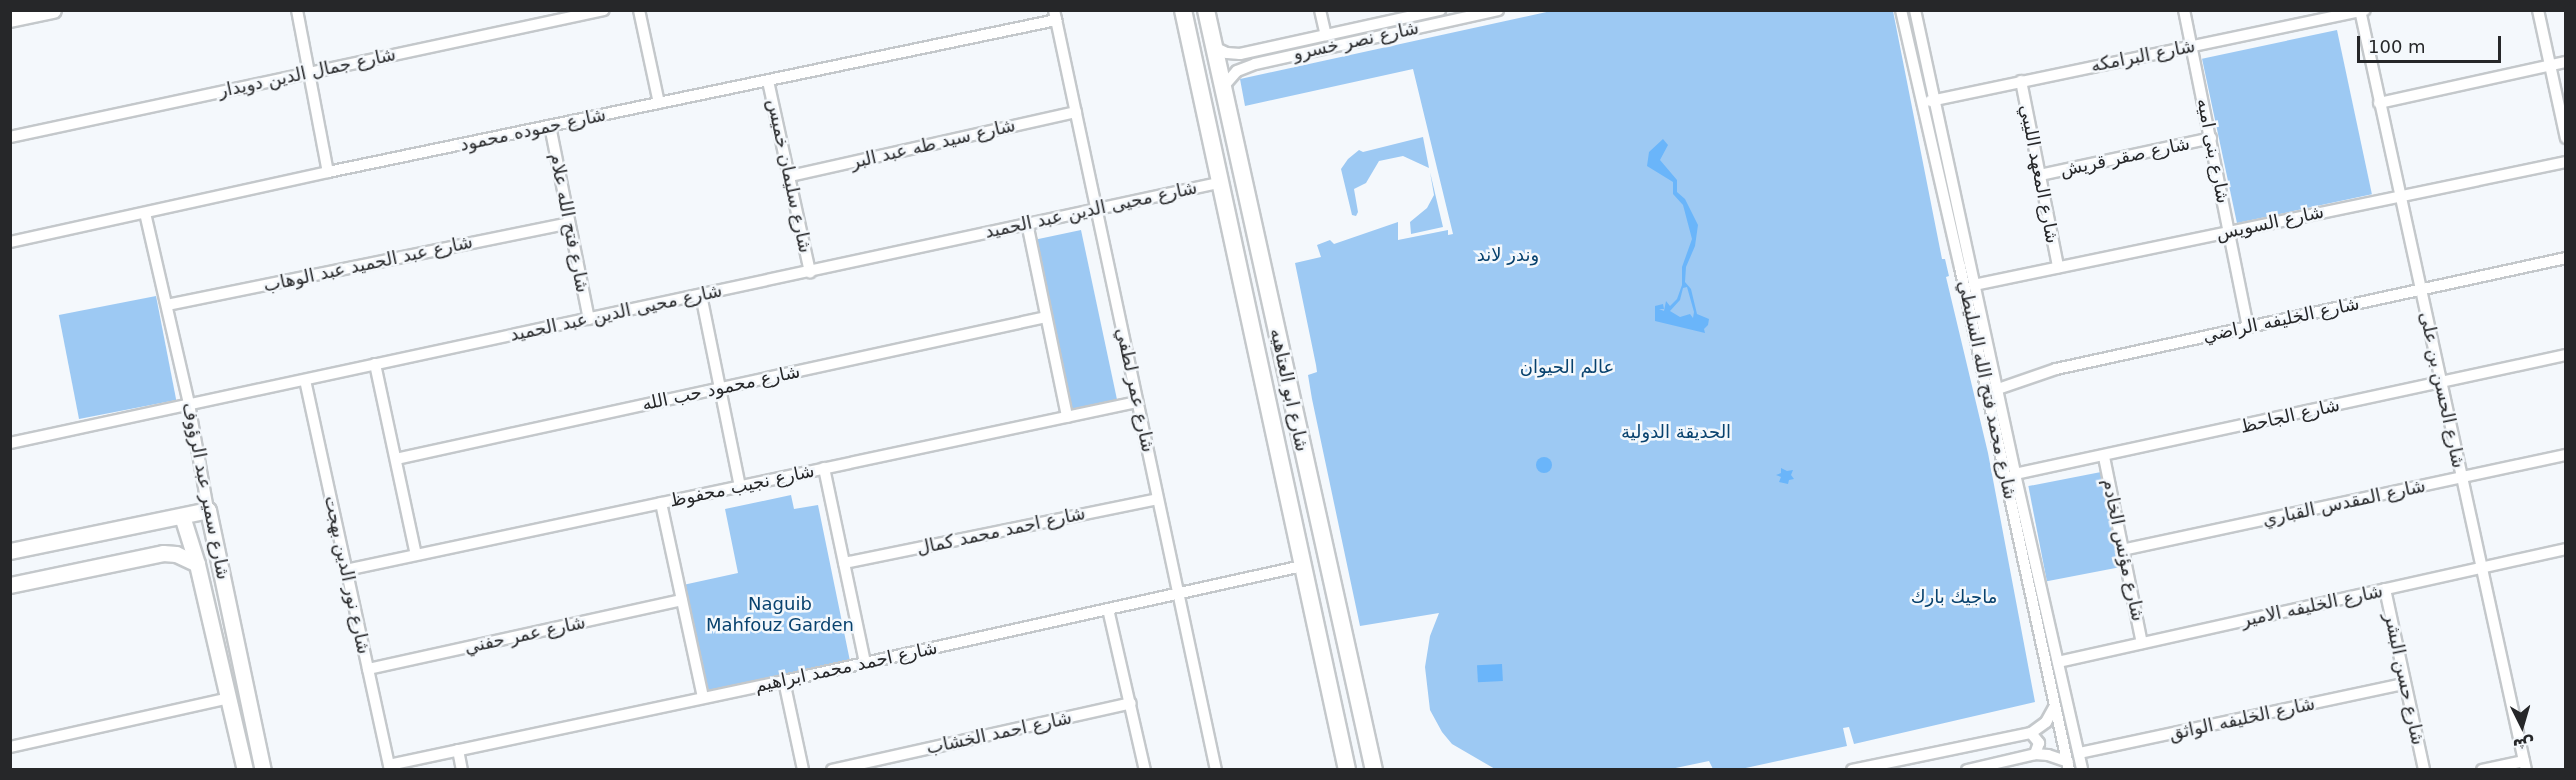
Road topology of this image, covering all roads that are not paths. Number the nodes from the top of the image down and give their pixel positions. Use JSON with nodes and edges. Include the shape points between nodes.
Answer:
{"nodes":[{"id":1,"x":53,"y":10,"type":"edge"},
{"id":2,"x":297,"y":10,"type":"edge"},
{"id":3,"x":604,"y":10,"type":"edge"},
{"id":4,"x":639,"y":10,"type":"edge"},
{"id":5,"x":1183,"y":10,"type":"edge"},
{"id":6,"x":1206,"y":10,"type":"edge"},
{"id":7,"x":1320,"y":10,"type":"edge"},
{"id":8,"x":1440,"y":10,"type":"edge"},
{"id":9,"x":1498,"y":10,"type":"edge"},
{"id":10,"x":1901,"y":10,"type":"edge"},
{"id":11,"x":1915,"y":10,"type":"edge"},
{"id":12,"x":2184,"y":10,"type":"edge"},
{"id":13,"x":2538,"y":10,"type":"edge"},
{"id":14,"x":2362,"y":11,"type":"edge"},
{"id":15,"x":1411,"y":14,"type":"edge"},
{"id":16,"x":1055,"y":15,"type":"edge"},
{"id":17,"x":10,"y":19,"type":"edge"},
{"id":18,"x":1326,"y":35,"type":"junction"},
{"id":19,"x":2193,"y":46,"type":"junction"},
{"id":20,"x":1214,"y":47,"type":"junction"},
{"id":21,"x":1253,"y":52,"type":"junction"},
{"id":22,"x":2565,"y":62,"type":"edge"},
{"id":23,"x":1255,"y":64,"type":"junction"},
{"id":24,"x":2550,"y":65,"type":"junction"},
{"id":25,"x":309,"y":73,"type":"junction"},
{"id":26,"x":768,"y":81,"type":"junction"},
{"id":27,"x":2021,"y":81,"type":"junction"},
{"id":28,"x":1223,"y":87,"type":"junction"},
{"id":29,"x":1935,"y":100,"type":"junction"},
{"id":30,"x":659,"y":103,"type":"junction"},
{"id":31,"x":1921,"y":103,"type":"junction"},
{"id":32,"x":2379,"y":103,"type":"junction"},
{"id":33,"x":1076,"y":112,"type":"junction"},
{"id":34,"x":550,"y":126,"type":"junction"},
{"id":35,"x":10,"y":137,"type":"edge"},
{"id":36,"x":2211,"y":138,"type":"junction"},
{"id":37,"x":2565,"y":138,"type":"edge"},
{"id":38,"x":2565,"y":162,"type":"edge"},
{"id":39,"x":328,"y":172,"type":"junction"},
{"id":40,"x":2040,"y":175,"type":"junction"},
{"id":41,"x":789,"y":176,"type":"junction"},
{"id":42,"x":1222,"y":182,"type":"junction"},
{"id":43,"x":2399,"y":196,"type":"junction"},
{"id":44,"x":1096,"y":208,"type":"junction"},
{"id":45,"x":145,"y":213,"type":"junction"},
{"id":46,"x":569,"y":223,"type":"junction"},
{"id":47,"x":1027,"y":223,"type":"junction"},
{"id":48,"x":2229,"y":231,"type":"junction"},
{"id":49,"x":10,"y":242,"type":"edge"},
{"id":50,"x":2565,"y":258,"type":"edge"},
{"id":51,"x":2058,"y":267,"type":"junction"},
{"id":52,"x":810,"y":272,"type":"junction"},
{"id":53,"x":1974,"y":285,"type":"junction"},
{"id":54,"x":2420,"y":291,"type":"junction"},
{"id":55,"x":701,"y":295,"type":"junction"},
{"id":56,"x":167,"y":305,"type":"junction"},
{"id":57,"x":1046,"y":317,"type":"junction"},
{"id":58,"x":589,"y":320,"type":"junction"},
{"id":59,"x":2248,"y":326,"type":"junction"},
{"id":60,"x":2565,"y":355,"type":"edge"},
{"id":61,"x":375,"y":364,"type":"junction"},
{"id":62,"x":305,"y":380,"type":"junction"},
{"id":63,"x":2440,"y":382,"type":"junction"},
{"id":64,"x":719,"y":389,"type":"junction"},
{"id":65,"x":1998,"y":389,"type":"junction"},
{"id":66,"x":1137,"y":402,"type":"junction"},
{"id":67,"x":189,"y":404,"type":"junction"},
{"id":68,"x":1067,"y":417,"type":"junction"},
{"id":69,"x":10,"y":442,"type":"edge"},
{"id":70,"x":2565,"y":455,"type":"edge"},
{"id":71,"x":2104,"y":457,"type":"junction"},
{"id":72,"x":396,"y":459,"type":"junction"},
{"id":73,"x":825,"y":468,"type":"junction"},
{"id":74,"x":2015,"y":474,"type":"junction"},
{"id":75,"x":2461,"y":478,"type":"junction"},
{"id":76,"x":740,"y":486,"type":"junction"},
{"id":77,"x":1158,"y":499,"type":"junction"},
{"id":78,"x":661,"y":503,"type":"junction"},
{"id":79,"x":208,"y":510,"type":"junction"},
{"id":80,"x":182,"y":516,"type":"junction"},
{"id":81,"x":2565,"y":549,"type":"edge"},
{"id":82,"x":2122,"y":550,"type":"junction"},
{"id":83,"x":10,"y":551,"type":"edge"},
{"id":84,"x":416,"y":555,"type":"junction"},
{"id":85,"x":844,"y":563,"type":"junction"},
{"id":86,"x":198,"y":564,"type":"junction"},
{"id":87,"x":1302,"y":566,"type":"junction"},
{"id":88,"x":2482,"y":568,"type":"junction"},
{"id":89,"x":346,"y":570,"type":"junction"},
{"id":90,"x":10,"y":585,"type":"edge"},
{"id":91,"x":2385,"y":589,"type":"junction"},
{"id":92,"x":1179,"y":594,"type":"junction"},
{"id":93,"x":681,"y":600,"type":"junction"},
{"id":94,"x":1108,"y":609,"type":"junction"},
{"id":95,"x":2142,"y":643,"type":"junction"},
{"id":96,"x":2058,"y":662,"type":"junction"},
{"id":97,"x":865,"y":663,"type":"junction"},
{"id":98,"x":368,"y":669,"type":"junction"},
{"id":99,"x":784,"y":681,"type":"junction"},
{"id":100,"x":2405,"y":684,"type":"junction"},
{"id":101,"x":703,"y":697,"type":"junction"},
{"id":102,"x":230,"y":698,"type":"junction"},
{"id":103,"x":1131,"y":704,"type":"junction"},
{"id":104,"x":2055,"y":705,"type":"junction"},
{"id":105,"x":2031,"y":733,"type":"junction"},
{"id":106,"x":10,"y":747,"type":"edge"},
{"id":107,"x":458,"y":750,"type":"junction"},
{"id":108,"x":2079,"y":753,"type":"junction"},
{"id":109,"x":2035,"y":754,"type":"junction"},
{"id":110,"x":2525,"y":765,"type":"edge"},
{"id":111,"x":2068,"y":766,"type":"edge"},
{"id":112,"x":390,"y":767,"type":"edge"},
{"id":113,"x":2497,"y":768,"type":"edge"},
{"id":114,"x":245,"y":770,"type":"edge"},
{"id":115,"x":263,"y":770,"type":"edge"},
{"id":116,"x":462,"y":770,"type":"edge"},
{"id":117,"x":803,"y":770,"type":"edge"},
{"id":118,"x":832,"y":770,"type":"edge"},
{"id":119,"x":1145,"y":770,"type":"edge"},
{"id":120,"x":1216,"y":770,"type":"edge"},
{"id":121,"x":1347,"y":770,"type":"edge"},
{"id":122,"x":1374,"y":770,"type":"edge"},
{"id":123,"x":1852,"y":770,"type":"edge"},
{"id":124,"x":1967,"y":770,"type":"edge"},
{"id":125,"x":2082,"y":770,"type":"edge"},
{"id":126,"x":2424,"y":770,"type":"edge"},
{"id":127,"x":2482,"y":770,"type":"edge"}],
"edges":[{"from":1,"to":17,"type":"main road"},
{"from":2,"to":25,"type":"street"},
{"from":3,"to":25,"type":"street","name":"شارع جمال الدين دويدار"},
{"from":4,"to":30,"type":"street"},
{"from":5,"to":42,"type":"main road","name":"شارع ابو العتاهيه"},
{"from":6,"to":20,"type":"main road","name":"شارع ابو العتاهيه"},
{"from":7,"to":18,"type":"street"},
{"from":8,"to":15,"type":"street","name":"شارع نصر خسرو"},
{"from":9,"to":23,"type":"street","name":"شارع نصر خسرو"},
{"from":10,"to":31,"type":"street","name":"شارع محمد فتح الله السليطي"},
{"from":11,"to":29,"type":"street","name":"شارع محمد فتح الله السليطي"},
{"from":12,"to":19,"type":"street","name":"شارع بنى اميه"},
{"from":13,"to":24,"type":"street"},
{"from":14,"to":19,"type":"street","name":"شارع البرامكه"},
{"from":14,"to":32,"type":"street","name":"شارع الحسن بن على"},
{"from":15,"to":18,"type":"street","name":"شارع نصر خسرو"},
{"from":16,"to":26,"type":"street","name":"شارع حموده محمود"},
{"from":16,"to":33,"type":"street","name":"شارع عمر لطفي"},
{"from":18,"to":21,"type":"street","name":"شارع نصر خسرو"},
{"from":19,"to":27,"type":"street","name":"شارع البرامكه"},
{"from":19,"to":36,"type":"street","name":"شارع بنى اميه"},
{"from":20,"to":21,"type":"street","name":"شارع نصر خسرو","via":[[1234,54]]},
{"from":20,"to":28,"type":"main road","name":"شارع ابو العتاهيه"},
{"from":21,"to":23,"type":"street","via":[[1249,58]]},
{"from":22,"to":24,"type":"street"},
{"from":23,"to":28,"type":"street","name":"شارع نصر خسرو","via":[[1237,71]]},
{"from":24,"to":32,"type":"street"},
{"from":24,"to":37,"type":"street"},
{"from":25,"to":35,"type":"street","name":"شارع جمال الدين دويدار"},
{"from":25,"to":39,"type":"street"},
{"from":26,"to":30,"type":"street","name":"شارع حموده محمود"},
{"from":26,"to":41,"type":"street","name":"شارع سليمان خميس"},
{"from":27,"to":29,"type":"street","name":"شارع البرامكه"},
{"from":27,"to":40,"type":"street","name":"شارع المعهد الليبي"},
{"from":28,"to":122,"type":"main road","name":"شارع ابو العتاهيه"},
{"from":29,"to":31,"type":"street","name":"شارع البرامكه"},
{"from":29,"to":53,"type":"street","name":"شارع محمد فتح الله السليطي"},
{"from":30,"to":34,"type":"street","name":"شارع حموده محمود"},
{"from":31,"to":104,"type":"street","name":"شارع محمد فتح الله السليطي"},
{"from":32,"to":43,"type":"street","name":"شارع الحسن بن على"},
{"from":33,"to":41,"type":"street","name":"شارع سيد طه عبد البر"},
{"from":33,"to":44,"type":"street","name":"شارع عمر لطفي"},
{"from":34,"to":39,"type":"street","name":"شارع حموده محمود"},
{"from":34,"to":46,"type":"street","name":"شارع فتح الله علام"},
{"from":36,"to":40,"type":"street","name":"شارع صقر قريش"},
{"from":36,"to":48,"type":"street","name":"شارع بنى اميه"},
{"from":38,"to":43,"type":"street","name":"شارع السويس"},
{"from":39,"to":45,"type":"street","name":"شارع حموده محمود"},
{"from":40,"to":51,"type":"street","name":"شارع المعهد الليبي"},
{"from":41,"to":52,"type":"street","name":"شارع سليمان خميس"},
{"from":42,"to":44,"type":"street","name":"شارع محيى الدين عبد الحميد"},
{"from":42,"to":87,"type":"main road","name":"شارع ابو العتاهيه"},
{"from":43,"to":48,"type":"street","name":"شارع السويس"},
{"from":43,"to":54,"type":"street","name":"شارع الحسن بن على"},
{"from":44,"to":47,"type":"street","name":"شارع محيى الدين عبد الحميد"},
{"from":44,"to":66,"type":"street","name":"شارع عمر لطفي"},
{"from":45,"to":49,"type":"street","name":"شارع حموده محمود"},
{"from":45,"to":56,"type":"street","name":"شارع سمير عبد الرؤوف"},
{"from":46,"to":56,"type":"street","name":"شارع عبد الحميد عبد الوهاب"},
{"from":46,"to":58,"type":"street","name":"شارع فتح الله علام"},
{"from":47,"to":52,"type":"street","name":"شارع محيى الدين عبد الحميد"},
{"from":47,"to":57,"type":"street"},
{"from":48,"to":51,"type":"street","name":"شارع السويس"},
{"from":48,"to":59,"type":"street","name":"شارع بنى اميه"},
{"from":50,"to":54,"type":"street","name":"شارع الخليفه الراضي"},
{"from":51,"to":53,"type":"street","name":"شارع السويس"},
{"from":52,"to":55,"type":"street","name":"شارع محيى الدين عبد الحميد"},
{"from":53,"to":65,"type":"street","name":"شارع محمد فتح الله السليطي"},
{"from":54,"to":59,"type":"street","name":"شارع الخليفه الراضي"},
{"from":54,"to":63,"type":"street","name":"شارع الحسن بن على"},
{"from":55,"to":58,"type":"street","name":"شارع محيى الدين عبد الحميد"},
{"from":55,"to":64,"type":"street"},
{"from":56,"to":67,"type":"street","name":"شارع سمير عبد الرؤوف"},
{"from":57,"to":64,"type":"street","name":"شارع محمود حب الله"},
{"from":57,"to":68,"type":"street"},
{"from":58,"to":61,"type":"street","name":"شارع محيى الدين عبد الحميد"},
{"from":59,"to":65,"type":"street","name":"شارع الخليفه الراضي","via":[[2056,369]]},
{"from":60,"to":63,"type":"street","name":"شارع الجاحظ"},
{"from":61,"to":62,"type":"street","name":"شارع محيى الدين عبد الحميد"},
{"from":61,"to":72,"type":"street"},
{"from":62,"to":67,"type":"street","name":"شارع محيى الدين عبد الحميد"},
{"from":62,"to":89,"type":"street","name":"شارع نور الدين بهجت"},
{"from":63,"to":71,"type":"street","name":"شارع الجاحظ"},
{"from":63,"to":75,"type":"street","name":"شارع الحسن بن على"},
{"from":64,"to":72,"type":"street","name":"شارع محمود حب الله"},
{"from":64,"to":76,"type":"street"},
{"from":65,"to":74,"type":"street","name":"شارع محمد فتح الله السليطي"},
{"from":66,"to":68,"type":"street","name":"شارع نجيب محفوظ"},
{"from":66,"to":77,"type":"street","name":"شارع عمر لطفي"},
{"from":67,"to":69,"type":"street","name":"شارع محيى الدين عبد الحميد"},
{"from":67,"to":79,"type":"street","name":"شارع سمير عبد الرؤوف"},
{"from":68,"to":73,"type":"street","name":"شارع نجيب محفوظ"},
{"from":70,"to":75,"type":"street","name":"شارع المقدس القباري"},
{"from":71,"to":74,"type":"street","name":"شارع الجاحظ"},
{"from":71,"to":82,"type":"street","name":"شارع مؤنس الخادم"},
{"from":72,"to":84,"type":"street"},
{"from":73,"to":76,"type":"street","name":"شارع نجيب محفوظ"},
{"from":73,"to":85,"type":"street"},
{"from":74,"to":96,"type":"street","name":"شارع محمد فتح الله السليطي"},
{"from":75,"to":82,"type":"street","name":"شارع المقدس القباري"},
{"from":75,"to":88,"type":"street","name":"شارع الحسن بن على"},
{"from":76,"to":78,"type":"street","name":"شارع نجيب محفوظ"},
{"from":77,"to":85,"type":"street","name":"شارع احمد محمد كمال"},
{"from":77,"to":92,"type":"street","name":"شارع عمر لطفي"},
{"from":78,"to":84,"type":"street","name":"شارع نجيب محفوظ"},
{"from":78,"to":93,"type":"street"},
{"from":79,"to":80,"type":"street"},
{"from":79,"to":115,"type":"street","name":"شارع سمير عبد الرؤوف"},
{"from":80,"to":83,"type":"street"},
{"from":80,"to":86,"type":"street","name":"شارع سمير عبد الرؤوف"},
{"from":81,"to":88,"type":"street","name":"شارع الخليفه الامير"},
{"from":82,"to":95,"type":"street","name":"شارع مؤنس الخادم"},
{"from":84,"to":89,"type":"street","name":"شارع نجيب محفوظ"},
{"from":85,"to":97,"type":"street"},
{"from":86,"to":90,"type":"street","via":[[163,553]]},
{"from":86,"to":102,"type":"street","name":"شارع سمير عبد الرؤوف"},
{"from":87,"to":92,"type":"street","name":"شارع احمد محمد ابراهيم"},
{"from":87,"to":121,"type":"main road","name":"شارع ابو العتاهيه"},
{"from":88,"to":91,"type":"street","name":"شارع الخليفه الامير"},
{"from":88,"to":110,"type":"street","name":"شارع الحسن بن على"},
{"from":89,"to":98,"type":"street","name":"شارع نور الدين بهجت"},
{"from":91,"to":95,"type":"street","name":"شارع الخليفه الامير"},
{"from":91,"to":100,"type":"street","name":"شارع حسن البشر"},
{"from":92,"to":94,"type":"street","name":"شارع احمد محمد ابراهيم"},
{"from":92,"to":120,"type":"street","name":"شارع عمر لطفي"},
{"from":93,"to":98,"type":"street","name":"شارع عمر حفني"},
{"from":93,"to":101,"type":"street"},
{"from":94,"to":97,"type":"street","name":"شارع احمد محمد ابراهيم"},
{"from":94,"to":103,"type":"street"},
{"from":95,"to":96,"type":"street","name":"شارع الخليفه الامير"},
{"from":96,"to":108,"type":"street","name":"شارع محمد فتح الله السليطي"},
{"from":97,"to":99,"type":"street","name":"شارع احمد محمد ابراهيم"},
{"from":98,"to":112,"type":"street","name":"شارع نور الدين بهجت"},
{"from":99,"to":101,"type":"street","name":"شارع احمد محمد ابراهيم"},
{"from":99,"to":117,"type":"street"},
{"from":100,"to":108,"type":"street","name":"شارع الخليفه الواثق"},
{"from":100,"to":126,"type":"street","name":"شارع حسن البشر"},
{"from":101,"to":107,"type":"street","name":"شارع احمد محمد ابراهيم"},
{"from":102,"to":106,"type":"street"},
{"from":102,"to":114,"type":"street","name":"شارع سمير عبد الرؤوف"},
{"from":103,"to":118,"type":"street","name":"شارع احمد الخشاب"},
{"from":103,"to":119,"type":"street"},
{"from":104,"to":105,"type":"street","via":[[2046,722]]},
{"from":104,"to":111,"type":"street","name":"شارع محمد فتح الله السليطي"},
{"from":105,"to":109,"type":"street","via":[[2038,742]]},
{"from":105,"to":123,"type":"street"},
{"from":107,"to":112,"type":"street","name":"شارع احمد محمد ابراهيم"},
{"from":107,"to":116,"type":"street"},
{"from":108,"to":125,"type":"street","name":"شارع محمد فتح الله السليطي"},
{"from":109,"to":111,"type":"street","via":[[2048,755]]},
{"from":109,"to":124,"type":"street"},
{"from":110,"to":113,"type":"street"},
{"from":113,"to":127,"type":"street"}]}
